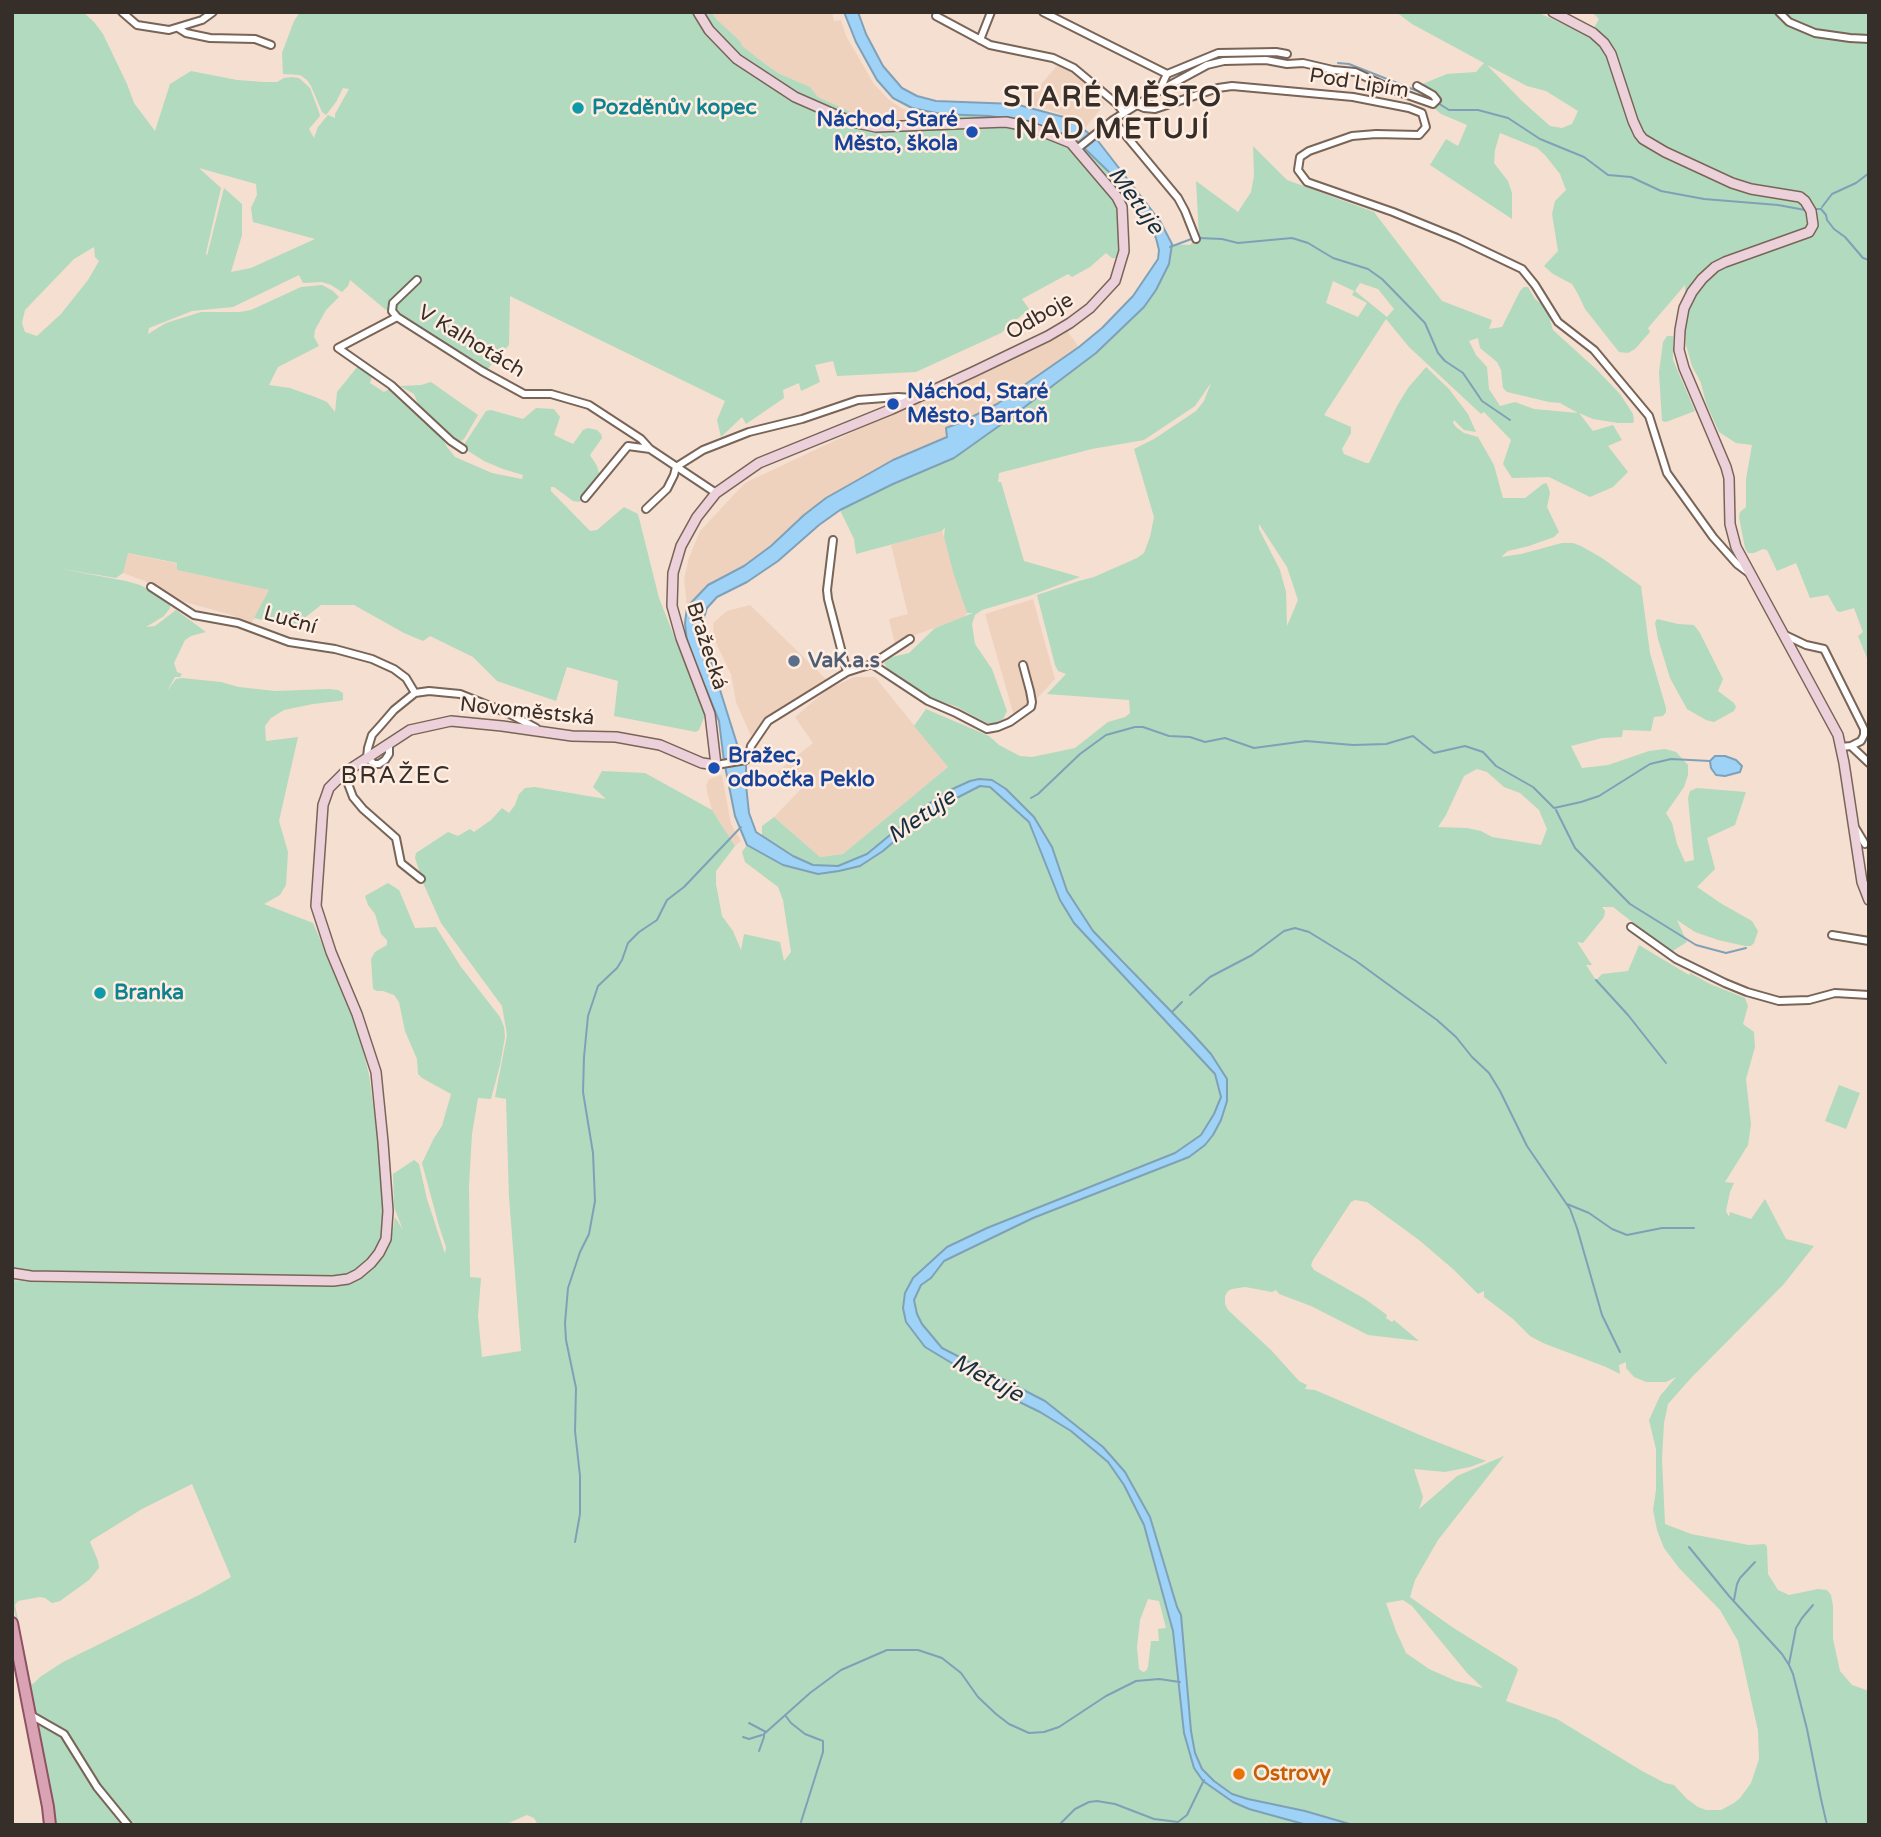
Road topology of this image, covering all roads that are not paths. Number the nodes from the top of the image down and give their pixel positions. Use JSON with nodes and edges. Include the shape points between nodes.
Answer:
{"nodes":[{"id":1,"x":122,"y":12,"type":"edge"},
{"id":2,"x":213,"y":12,"type":"edge"},
{"id":3,"x":698,"y":12,"type":"edge"},
{"id":4,"x":990,"y":12,"type":"edge"},
{"id":5,"x":1043,"y":12,"type":"edge"},
{"id":6,"x":1553,"y":12,"type":"edge"},
{"id":7,"x":1779,"y":12,"type":"edge"},
{"id":8,"x":936,"y":16,"type":"dead end"},
{"id":9,"x":178,"y":28,"type":"junction"},
{"id":10,"x":1869,"y":39,"type":"edge"},
{"id":11,"x":980,"y":40,"type":"junction"},
{"id":12,"x":271,"y":45,"type":"dead end"},
{"id":13,"x":1287,"y":54,"type":"dead end"},
{"id":14,"x":1167,"y":74,"type":"junction"},
{"id":15,"x":1417,"y":86,"type":"dead end"},
{"id":16,"x":1159,"y":91,"type":"junction"},
{"id":17,"x":1138,"y":105,"type":"junction"},
{"id":18,"x":1124,"y":113,"type":"junction"},
{"id":19,"x":1113,"y":120,"type":"junction"},
{"id":20,"x":1079,"y":147,"type":"junction"},
{"id":21,"x":1196,"y":239,"type":"dead end"},
{"id":22,"x":417,"y":280,"type":"dead end"},
{"id":23,"x":397,"y":317,"type":"junction"},
{"id":24,"x":915,"y":399,"type":"junction"},
{"id":25,"x":892,"y":409,"type":"joint"},
{"id":26,"x":463,"y":449,"type":"dead end"},
{"id":27,"x":650,"y":449,"type":"junction"},
{"id":28,"x":676,"y":467,"type":"junction"},
{"id":29,"x":716,"y":493,"type":"junction"},
{"id":30,"x":585,"y":498,"type":"dead end"},
{"id":31,"x":646,"y":509,"type":"dead end"},
{"id":32,"x":833,"y":540,"type":"dead end"},
{"id":33,"x":1750,"y":574,"type":"junction"},
{"id":34,"x":151,"y":587,"type":"dead end"},
{"id":35,"x":1784,"y":635,"type":"junction"},
{"id":36,"x":910,"y":639,"type":"dead end"},
{"id":37,"x":872,"y":664,"type":"junction"},
{"id":38,"x":1023,"y":665,"type":"dead end"},
{"id":39,"x":848,"y":672,"type":"junction"},
{"id":40,"x":415,"y":693,"type":"junction"},
{"id":41,"x":541,"y":731,"type":"junction"},
{"id":42,"x":1846,"y":746,"type":"junction"},
{"id":43,"x":368,"y":757,"type":"junction"},
{"id":44,"x":1869,"y":763,"type":"edge"},
{"id":45,"x":719,"y":764,"type":"junction"},
{"id":46,"x":344,"y":773,"type":"junction"},
{"id":47,"x":1853,"y":824,"type":"junction"},
{"id":48,"x":1865,"y":844,"type":"dead end"},
{"id":49,"x":421,"y":879,"type":"dead end"},
{"id":50,"x":1869,"y":900,"type":"edge"},
{"id":51,"x":1631,"y":927,"type":"dead end"},
{"id":52,"x":1832,"y":935,"type":"dead end"},
{"id":53,"x":1869,"y":941,"type":"edge"},
{"id":54,"x":1869,"y":995,"type":"edge"},
{"id":55,"x":12,"y":1273,"type":"edge"},
{"id":56,"x":12,"y":1623,"type":"edge"},
{"id":57,"x":29,"y":1714,"type":"junction"},
{"id":58,"x":50,"y":1825,"type":"edge"},
{"id":59,"x":128,"y":1825,"type":"edge"}],
"edges":[{"from":1,"to":9,"type":"street","via":[[136,25]]},
{"from":2,"to":9,"type":"street"},
{"from":3,"to":20,"type":"street","via":[[737,59],[795,97],[852,122],[876,127],[1006,122],[1047,132]]},
{"from":4,"to":11,"type":"street"},
{"from":5,"to":14,"type":"street"},
{"from":6,"to":33,"type":"street","via":[[1602,40],[1643,139],[1732,183],[1800,197],[1811,211],[1809,232],[1725,262],[1707,274],[1692,292],[1681,320],[1679,354],[1727,467],[1732,537]]},
{"from":7,"to":10,"type":"street","via":[[1789,22],[1815,33]]},
{"from":8,"to":11,"type":"street"},
{"from":9,"to":12,"type":"street","via":[[210,38],[255,39]]},
{"from":11,"to":18,"type":"street","via":[[1063,62]]},
{"from":13,"to":14,"type":"street","via":[[1218,53]]},
{"from":14,"to":16,"type":"street"},
{"from":15,"to":16,"type":"street","via":[[1437,100],[1433,104],[1355,72],[1266,60],[1207,65]]},
{"from":16,"to":17,"type":"street"},
{"from":17,"to":18,"type":"street"},
{"from":17,"to":33,"type":"street","name":"Pod Lipím","via":[[1156,109],[1232,86],[1353,97],[1422,113],[1426,127],[1419,135],[1352,136],[1309,151],[1300,157],[1298,170],[1307,182],[1444,233],[1522,268],[1558,322],[1594,350],[1649,416],[1667,473],[1713,537]]},
{"from":18,"to":19,"type":"street"},
{"from":19,"to":20,"type":"street"},
{"from":19,"to":21,"type":"street","via":[[1178,198]]},
{"from":20,"to":24,"type":"street","name":"Odboje","via":[[1122,207],[1124,251],[1115,281],[1070,323]]},
{"from":22,"to":23,"type":"street","name":"V Kalhotách","via":[[393,303]]},
{"from":23,"to":26,"type":"street","via":[[338,348],[391,385]]},
{"from":23,"to":27,"type":"street","name":"V Kalhotách","via":[[524,394],[551,394],[589,405]]},
{"from":24,"to":25,"type":"street","name":"Odboje"},
{"from":24,"to":28,"type":"street","name":"Odboje","via":[[858,400],[749,432],[703,450]]},
{"from":25,"to":29,"type":"street","name":"Bražecká","via":[[759,463]]},
{"from":27,"to":28,"type":"street","name":"V Kalhotách"},
{"from":27,"to":30,"type":"street","via":[[628,446]]},
{"from":28,"to":29,"type":"street","name":"V Kalhotách"},
{"from":28,"to":31,"type":"street","via":[[667,489]]},
{"from":29,"to":45,"type":"street","name":"Bražecká","via":[[681,546],[673,573],[672,606],[710,714]]},
{"from":32,"to":39,"type":"street","via":[[828,599]]},
{"from":33,"to":35,"type":"street"},
{"from":34,"to":40,"type":"street","name":"Luční","via":[[194,615],[372,659],[406,678]]},
{"from":35,"to":42,"type":"street"},
{"from":35,"to":42,"type":"street","via":[[1824,649],[1864,729],[1861,741]]},
{"from":36,"to":37,"type":"street"},
{"from":37,"to":38,"type":"street","via":[[928,701],[987,729],[1010,722],[1031,707]]},
{"from":37,"to":39,"type":"street"},
{"from":39,"to":45,"type":"street","via":[[768,721],[746,760]]},
{"from":40,"to":41,"type":"street","via":[[460,694]]},
{"from":40,"to":43,"type":"street","via":[[372,735]]},
{"from":41,"to":43,"type":"street","name":"Novoměstská","via":[[451,721],[410,730]]},
{"from":41,"to":45,"type":"street","name":"Novoměstská","via":[[660,745],[702,763]]},
{"from":42,"to":44,"type":"street"},
{"from":42,"to":47,"type":"street"},
{"from":43,"to":46,"type":"street","name":"Novoměstská"},
{"from":46,"to":49,"type":"street","via":[[353,797],[396,838],[401,863]]},
{"from":46,"to":55,"type":"street","name":"Novoměstská","via":[[329,788],[323,805],[316,906],[376,1072],[388,1211],[386,1239],[379,1252],[358,1274],[333,1281]]},
{"from":47,"to":48,"type":"street"},
{"from":47,"to":50,"type":"street"},
{"from":51,"to":54,"type":"street","via":[[1676,959],[1747,992],[1779,1001],[1835,993]]},
{"from":52,"to":53,"type":"street"},
{"from":56,"to":57,"type":"main road"},
{"from":57,"to":58,"type":"main road"},
{"from":57,"to":59,"type":"street","via":[[64,1734]]}]}
